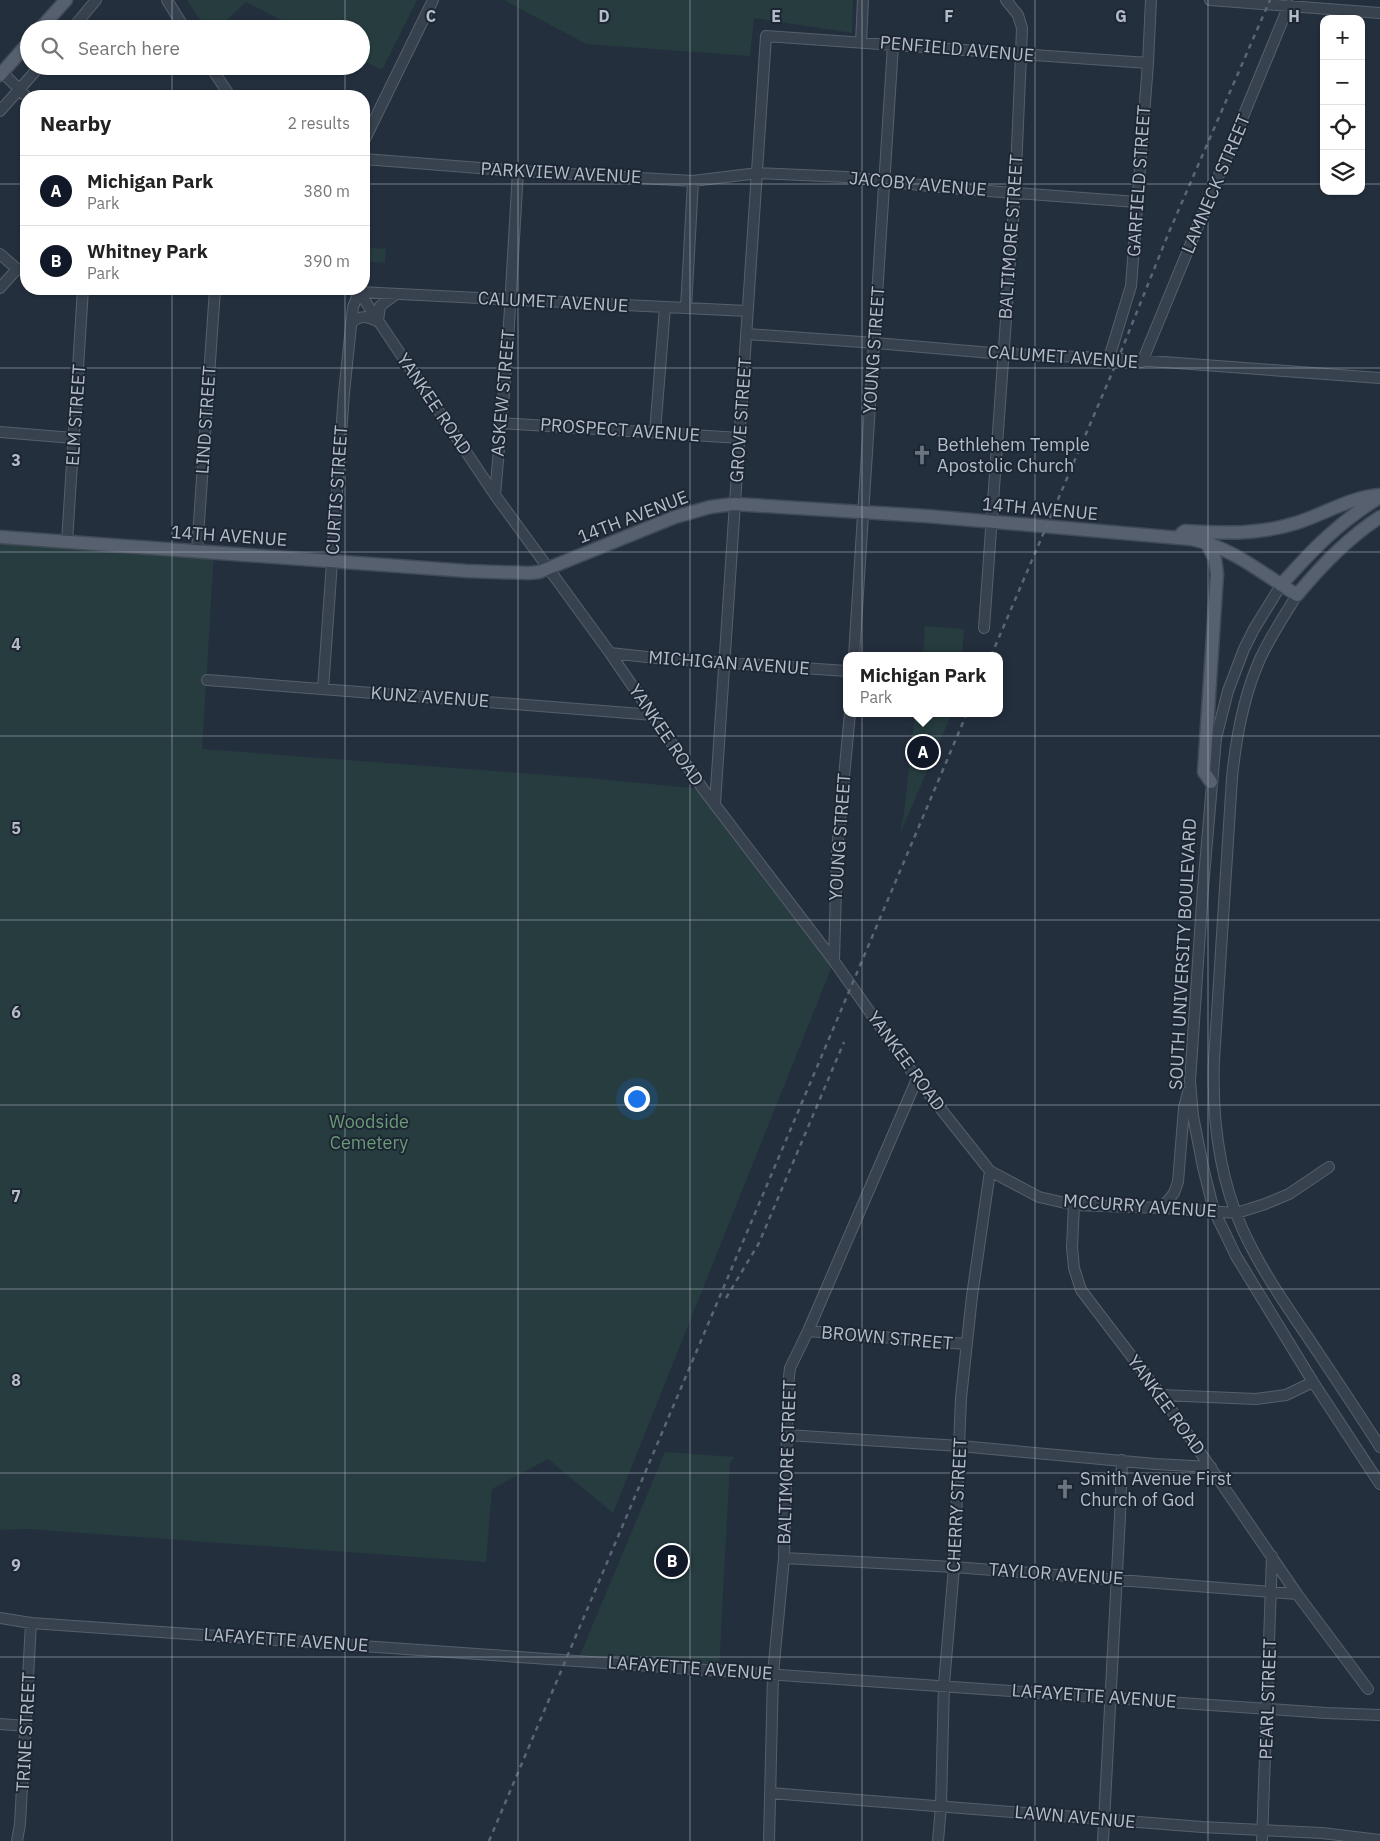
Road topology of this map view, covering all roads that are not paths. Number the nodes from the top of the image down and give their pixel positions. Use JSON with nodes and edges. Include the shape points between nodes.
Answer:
{"nodes":[{"id":1,"x":66,"y":0,"type":"edge"},
{"id":2,"x":96,"y":0,"type":"edge"},
{"id":3,"x":167,"y":0,"type":"edge"},
{"id":4,"x":433,"y":0,"type":"edge"},
{"id":5,"x":863,"y":0,"type":"edge"},
{"id":6,"x":1006,"y":0,"type":"edge"},
{"id":7,"x":1151,"y":0,"type":"edge"},
{"id":8,"x":1210,"y":0,"type":"edge"},
{"id":9,"x":1289,"y":6,"type":"junction"},
{"id":10,"x":1380,"y":13,"type":"edge"},
{"id":11,"x":48,"y":20,"type":"edge"},
{"id":12,"x":79,"y":20,"type":"edge"},
{"id":13,"x":180,"y":20,"type":"edge"},
{"id":14,"x":766,"y":36,"type":"joint"},
{"id":15,"x":861,"y":42,"type":"junction"},
{"id":16,"x":893,"y":44,"type":"junction"},
{"id":17,"x":20,"y":52,"type":"edge"},
{"id":18,"x":1021,"y":55,"type":"junction"},
{"id":19,"x":1148,"y":63,"type":"junction"},
{"id":20,"x":1,"y":74,"type":"edge"},
{"id":21,"x":34,"y":75,"type":"edge"},
{"id":22,"x":216,"y":75,"type":"edge"},
{"id":23,"x":20,"y":90,"type":"edge"},
{"id":24,"x":25,"y":90,"type":"edge"},
{"id":25,"x":226,"y":90,"type":"edge"},
{"id":26,"x":20,"y":95,"type":"edge"},
{"id":27,"x":0,"y":111,"type":"edge"},
{"id":28,"x":370,"y":129,"type":"edge"},
{"id":29,"x":370,"y":159,"type":"edge"},
{"id":30,"x":518,"y":171,"type":"junction"},
{"id":31,"x":758,"y":172,"type":"junction"},
{"id":32,"x":693,"y":180,"type":"junction"},
{"id":33,"x":884,"y":180,"type":"junction"},
{"id":34,"x":1015,"y":193,"type":"junction"},
{"id":35,"x":1138,"y":202,"type":"junction"},
{"id":36,"x":0,"y":254,"type":"edge"},
{"id":37,"x":20,"y":269,"type":"edge"},
{"id":38,"x":20,"y":271,"type":"edge"},
{"id":39,"x":0,"y":288,"type":"edge"},
{"id":40,"x":370,"y":292,"type":"edge"},
{"id":41,"x":395,"y":294,"type":"junction"},
{"id":42,"x":83,"y":295,"type":"edge"},
{"id":43,"x":215,"y":295,"type":"edge"},
{"id":44,"x":357,"y":295,"type":"edge"},
{"id":45,"x":361,"y":295,"type":"edge"},
{"id":46,"x":510,"y":299,"type":"junction"},
{"id":47,"x":665,"y":307,"type":"junction"},
{"id":48,"x":686,"y":308,"type":"junction"},
{"id":49,"x":747,"y":311,"type":"junction"},
{"id":50,"x":378,"y":321,"type":"junction"},
{"id":51,"x":351,"y":323,"type":"junction"},
{"id":52,"x":746,"y":334,"type":"junction"},
{"id":53,"x":876,"y":342,"type":"junction"},
{"id":54,"x":1003,"y":354,"type":"junction"},
{"id":55,"x":1109,"y":358,"type":"junction"},
{"id":56,"x":1142,"y":362,"type":"junction"},
{"id":57,"x":1380,"y":378,"type":"edge"},
{"id":58,"x":501,"y":422,"type":"junction"},
{"id":59,"x":0,"y":432,"type":"edge"},
{"id":60,"x":656,"y":432,"type":"junction"},
{"id":61,"x":73,"y":438,"type":"junction"},
{"id":62,"x":740,"y":438,"type":"junction"},
{"id":63,"x":495,"y":495,"type":"junction"},
{"id":64,"x":1380,"y":496,"type":"edge"},
{"id":65,"x":734,"y":504,"type":"junction"},
{"id":66,"x":863,"y":512,"type":"junction"},
{"id":67,"x":1380,"y":517,"type":"edge"},
{"id":68,"x":990,"y":522,"type":"junction"},
{"id":69,"x":0,"y":537,"type":"edge"},
{"id":70,"x":1172,"y":538,"type":"junction"},
{"id":71,"x":67,"y":542,"type":"junction"},
{"id":72,"x":1206,"y":542,"type":"junction"},
{"id":73,"x":197,"y":551,"type":"junction"},
{"id":74,"x":332,"y":561,"type":"junction"},
{"id":75,"x":550,"y":569,"type":"junction"},
{"id":76,"x":1281,"y":586,"type":"junction"},
{"id":77,"x":1297,"y":596,"type":"junction"},
{"id":78,"x":984,"y":628,"type":"dead end"},
{"id":79,"x":854,"y":652,"type":"edge"},
{"id":80,"x":610,"y":653,"type":"junction"},
{"id":81,"x":725,"y":662,"type":"junction"},
{"id":82,"x":843,"y":671,"type":"edge"},
{"id":83,"x":206,"y":680,"type":"dead end"},
{"id":84,"x":323,"y":689,"type":"junction"},
{"id":85,"x":654,"y":715,"type":"junction"},
{"id":86,"x":850,"y":717,"type":"edge"},
{"id":87,"x":1211,"y":782,"type":"junction"},
{"id":88,"x":715,"y":804,"type":"junction"},
{"id":89,"x":834,"y":961,"type":"junction"},
{"id":90,"x":917,"y":1078,"type":"junction"},
{"id":91,"x":1190,"y":1081,"type":"junction"},
{"id":92,"x":1329,"y":1167,"type":"dead end"},
{"id":93,"x":990,"y":1171,"type":"junction"},
{"id":94,"x":1074,"y":1205,"type":"junction"},
{"id":95,"x":1162,"y":1208,"type":"junction"},
{"id":96,"x":1214,"y":1210,"type":"junction"},
{"id":97,"x":1237,"y":1213,"type":"junction"},
{"id":98,"x":808,"y":1331,"type":"junction"},
{"id":99,"x":966,"y":1344,"type":"junction"},
{"id":100,"x":1313,"y":1382,"type":"junction"},
{"id":101,"x":1161,"y":1395,"type":"junction"},
{"id":102,"x":787,"y":1435,"type":"junction"},
{"id":103,"x":960,"y":1446,"type":"junction"},
{"id":104,"x":1380,"y":1447,"type":"edge"},
{"id":105,"x":1122,"y":1460,"type":"junction"},
{"id":106,"x":1211,"y":1467,"type":"junction"},
{"id":107,"x":1380,"y":1484,"type":"edge"},
{"id":108,"x":1272,"y":1556,"type":"junction"},
{"id":109,"x":784,"y":1558,"type":"junction"},
{"id":110,"x":954,"y":1567,"type":"junction"},
{"id":111,"x":1117,"y":1579,"type":"junction"},
{"id":112,"x":1272,"y":1592,"type":"junction"},
{"id":113,"x":1297,"y":1594,"type":"junction"},
{"id":114,"x":0,"y":1618,"type":"edge"},
{"id":115,"x":31,"y":1623,"type":"junction"},
{"id":116,"x":773,"y":1674,"type":"junction"},
{"id":117,"x":944,"y":1684,"type":"junction"},
{"id":118,"x":1368,"y":1689,"type":"dead end"},
{"id":119,"x":1110,"y":1698,"type":"junction"},
{"id":120,"x":1268,"y":1709,"type":"junction"},
{"id":121,"x":1380,"y":1715,"type":"edge"},
{"id":122,"x":0,"y":1724,"type":"edge"},
{"id":123,"x":26,"y":1726,"type":"junction"},
{"id":124,"x":770,"y":1793,"type":"junction"},
{"id":125,"x":941,"y":1806,"type":"junction"},
{"id":126,"x":1104,"y":1820,"type":"junction"},
{"id":127,"x":1262,"y":1830,"type":"junction"},
{"id":128,"x":1380,"y":1840,"type":"edge"},
{"id":129,"x":17,"y":1841,"type":"edge"},
{"id":130,"x":769,"y":1841,"type":"edge"},
{"id":131,"x":938,"y":1841,"type":"edge"},
{"id":132,"x":1103,"y":1841,"type":"edge"},
{"id":133,"x":1262,"y":1841,"type":"edge"}],
"edges":[{"from":1,"to":11,"type":"main road"},
{"from":2,"to":12,"type":"street"},
{"from":3,"to":13,"type":"street"},
{"from":4,"to":28,"type":"street"},
{"from":5,"to":15,"type":"street"},
{"from":6,"to":18,"type":"street","name":"BALTIMORE STREET","via":[[1018,14],[1022,28]]},
{"from":7,"to":19,"type":"street","name":"GARFIELD STREET"},
{"from":8,"to":9,"type":"street"},
{"from":9,"to":10,"type":"street"},
{"from":9,"to":56,"type":"street","name":"LAMNECK STREET"},
{"from":14,"to":15,"type":"street","name":"PENFIELD AVENUE"},
{"from":14,"to":31,"type":"street","name":"GROVE STREET"},
{"from":15,"to":16,"type":"street","name":"PENFIELD AVENUE"},
{"from":16,"to":18,"type":"street","name":"PENFIELD AVENUE"},
{"from":16,"to":33,"type":"street","name":"YOUNG STREET"},
{"from":17,"to":20,"type":"main road"},
{"from":18,"to":19,"type":"street","name":"PENFIELD AVENUE"},
{"from":18,"to":34,"type":"street","name":"BALTIMORE STREET"},
{"from":19,"to":35,"type":"street","name":"GARFIELD STREET"},
{"from":20,"to":23,"type":"street"},
{"from":21,"to":24,"type":"street"},
{"from":22,"to":25,"type":"street"},
{"from":26,"to":27,"type":"street"},
{"from":29,"to":30,"type":"street","name":"PARKVIEW AVENUE"},
{"from":30,"to":32,"type":"street","name":"PARKVIEW AVENUE"},
{"from":30,"to":46,"type":"street","name":"ASKEW STREET"},
{"from":31,"to":32,"type":"street","name":"PARKVIEW AVENUE"},
{"from":31,"to":33,"type":"street","name":"JACOBY AVENUE"},
{"from":31,"to":49,"type":"street","name":"GROVE STREET"},
{"from":32,"to":48,"type":"street"},
{"from":33,"to":34,"type":"street","name":"JACOBY AVENUE"},
{"from":33,"to":53,"type":"street","name":"YOUNG STREET"},
{"from":34,"to":35,"type":"street","name":"JACOBY AVENUE"},
{"from":34,"to":54,"type":"street","name":"BALTIMORE STREET"},
{"from":35,"to":55,"type":"street","name":"GARFIELD STREET","via":[[1131,286]]},
{"from":36,"to":37,"type":"street"},
{"from":38,"to":39,"type":"street"},
{"from":40,"to":41,"type":"street","name":"CALUMET AVENUE"},
{"from":41,"to":46,"type":"street","name":"CALUMET AVENUE"},
{"from":41,"to":50,"type":"street","via":[[380,306]]},
{"from":42,"to":61,"type":"street","name":"ELM STREET"},
{"from":43,"to":73,"type":"street","name":"LIND STREET"},
{"from":44,"to":51,"type":"street","name":"CURTIS STREET"},
{"from":45,"to":50,"type":"street","name":"YANKEE ROAD"},
{"from":46,"to":47,"type":"street","name":"CALUMET AVENUE"},
{"from":46,"to":58,"type":"street","name":"ASKEW STREET"},
{"from":47,"to":48,"type":"street","name":"CALUMET AVENUE"},
{"from":47,"to":60,"type":"street"},
{"from":48,"to":49,"type":"street","name":"CALUMET AVENUE"},
{"from":49,"to":52,"type":"street","name":"GROVE STREET"},
{"from":50,"to":51,"type":"street","via":[[366,316]]},
{"from":50,"to":63,"type":"street","name":"YANKEE ROAD"},
{"from":51,"to":74,"type":"street","name":"CURTIS STREET"},
{"from":52,"to":53,"type":"street","name":"CALUMET AVENUE"},
{"from":52,"to":62,"type":"street","name":"GROVE STREET"},
{"from":53,"to":54,"type":"street","name":"CALUMET AVENUE"},
{"from":53,"to":66,"type":"street","name":"YOUNG STREET"},
{"from":54,"to":55,"type":"street","name":"CALUMET AVENUE"},
{"from":54,"to":68,"type":"street","name":"BALTIMORE STREET"},
{"from":55,"to":56,"type":"street","name":"CALUMET AVENUE"},
{"from":56,"to":57,"type":"street","name":"CALUMET AVENUE"},
{"from":58,"to":60,"type":"street","name":"PROSPECT AVENUE"},
{"from":58,"to":63,"type":"street","name":"ASKEW STREET"},
{"from":59,"to":61,"type":"street"},
{"from":60,"to":62,"type":"street","name":"PROSPECT AVENUE"},
{"from":61,"to":71,"type":"street","name":"ELM STREET"},
{"from":62,"to":65,"type":"street","name":"GROVE STREET"},
{"from":63,"to":75,"type":"street","name":"YANKEE ROAD"},
{"from":64,"to":70,"type":"main road","via":[[1364,496],[1269,530],[1238,534],[1185,531]]},
{"from":64,"to":76,"type":"main road","name":"SOUTH UNIVERSITY BOULEVARD","via":[[1324,538]]},
{"from":65,"to":66,"type":"main road","name":"14TH AVENUE"},
{"from":65,"to":75,"type":"main road","name":"14TH AVENUE","via":[[675,517]]},
{"from":65,"to":81,"type":"street","name":"GROVE STREET"},
{"from":66,"to":68,"type":"main road","name":"14TH AVENUE"},
{"from":66,"to":79,"type":"street","name":"YOUNG STREET"},
{"from":67,"to":77,"type":"main road","name":"SOUTH UNIVERSITY BOULEVARD","via":[[1339,550]]},
{"from":68,"to":70,"type":"main road","name":"14TH AVENUE"},
{"from":68,"to":78,"type":"street","name":"BALTIMORE STREET"},
{"from":69,"to":71,"type":"main road","name":"14TH AVENUE"},
{"from":70,"to":72,"type":"main road","name":"14TH AVENUE"},
{"from":71,"to":73,"type":"main road","name":"14TH AVENUE"},
{"from":72,"to":76,"type":"main road","name":"14TH AVENUE","via":[[1241,558]]},
{"from":72,"to":87,"type":"main road","via":[[1215,559],[1217,574],[1204,772]]},
{"from":73,"to":74,"type":"main road","name":"14TH AVENUE"},
{"from":74,"to":75,"type":"main road","name":"14TH AVENUE","via":[[467,571],[530,573]]},
{"from":74,"to":84,"type":"street","name":"CURTIS STREET"},
{"from":75,"to":80,"type":"street","name":"YANKEE ROAD"},
{"from":76,"to":77,"type":"main road","name":"14TH AVENUE"},
{"from":76,"to":87,"type":"street","name":"SOUTH UNIVERSITY BOULEVARD","via":[[1254,629],[1235,670],[1216,738]]},
{"from":77,"to":97,"type":"street","name":"SOUTH UNIVERSITY BOULEVARD","via":[[1265,648],[1254,673],[1240,718],[1234,757],[1213,1098],[1227,1184]]},
{"from":80,"to":81,"type":"street","name":"MICHIGAN AVENUE"},
{"from":80,"to":85,"type":"street","name":"YANKEE ROAD"},
{"from":81,"to":82,"type":"street","name":"MICHIGAN AVENUE"},
{"from":81,"to":88,"type":"street","name":"GROVE STREET"},
{"from":83,"to":84,"type":"street","name":"KUNZ AVENUE"},
{"from":84,"to":85,"type":"street","name":"KUNZ AVENUE"},
{"from":85,"to":88,"type":"street","name":"YANKEE ROAD"},
{"from":86,"to":89,"type":"street","name":"YOUNG STREET","via":[[837,851]]},
{"from":87,"to":91,"type":"street","name":"SOUTH UNIVERSITY BOULEVARD"},
{"from":88,"to":89,"type":"street","name":"YANKEE ROAD"},
{"from":89,"to":90,"type":"street","name":"YANKEE ROAD"},
{"from":90,"to":93,"type":"street","name":"YANKEE ROAD"},
{"from":90,"to":98,"type":"street","name":"BALTIMORE STREET"},
{"from":91,"to":95,"type":"street","via":[[1184,1108],[1178,1182]]},
{"from":91,"to":96,"type":"street","name":"SOUTH UNIVERSITY BOULEVARD","via":[[1198,1143]]},
{"from":92,"to":97,"type":"street","via":[[1289,1194]]},
{"from":93,"to":94,"type":"street","name":"MCCURRY AVENUE","via":[[1039,1196]]},
{"from":93,"to":99,"type":"street","name":"CHERRY STREET"},
{"from":94,"to":95,"type":"street","name":"MCCURRY AVENUE"},
{"from":94,"to":101,"type":"street","name":"YANKEE ROAD","via":[[1072,1247],[1081,1290]]},
{"from":95,"to":96,"type":"street","name":"MCCURRY AVENUE"},
{"from":96,"to":97,"type":"street","name":"MCCURRY AVENUE"},
{"from":96,"to":100,"type":"street","name":"SOUTH UNIVERSITY BOULEVARD","via":[[1236,1256]]},
{"from":97,"to":104,"type":"street","name":"SOUTH UNIVERSITY BOULEVARD","via":[[1263,1270]]},
{"from":98,"to":99,"type":"street","name":"BROWN STREET"},
{"from":98,"to":102,"type":"street","name":"BALTIMORE STREET","via":[[790,1368]]},
{"from":99,"to":103,"type":"street","name":"CHERRY STREET"},
{"from":100,"to":101,"type":"street","via":[[1286,1395],[1256,1399]]},
{"from":100,"to":107,"type":"street","name":"SOUTH UNIVERSITY BOULEVARD"},
{"from":101,"to":106,"type":"street","name":"YANKEE ROAD"},
{"from":102,"to":103,"type":"street"},
{"from":102,"to":109,"type":"street","name":"BALTIMORE STREET"},
{"from":103,"to":105,"type":"street"},
{"from":103,"to":110,"type":"street","name":"CHERRY STREET"},
{"from":105,"to":106,"type":"street"},
{"from":105,"to":111,"type":"street"},
{"from":106,"to":108,"type":"street","name":"YANKEE ROAD"},
{"from":108,"to":112,"type":"street","name":"PEARL STREET"},
{"from":108,"to":113,"type":"street","name":"YANKEE ROAD"},
{"from":109,"to":110,"type":"street","name":"TAYLOR AVENUE"},
{"from":109,"to":116,"type":"street","name":"BALTIMORE STREET"},
{"from":110,"to":111,"type":"street","name":"TAYLOR AVENUE"},
{"from":110,"to":117,"type":"street","name":"CHERRY STREET"},
{"from":111,"to":112,"type":"street","name":"TAYLOR AVENUE"},
{"from":111,"to":119,"type":"street"},
{"from":112,"to":113,"type":"street","name":"TAYLOR AVENUE"},
{"from":112,"to":120,"type":"street","name":"PEARL STREET"},
{"from":113,"to":118,"type":"street","name":"YANKEE ROAD"},
{"from":114,"to":115,"type":"street","name":"LAFAYETTE AVENUE"},
{"from":115,"to":116,"type":"street","name":"LAFAYETTE AVENUE"},
{"from":115,"to":123,"type":"street","name":"TRINE STREET"},
{"from":116,"to":117,"type":"street","name":"LAFAYETTE AVENUE"},
{"from":116,"to":124,"type":"street","name":"BALTIMORE STREET"},
{"from":117,"to":119,"type":"street","name":"LAFAYETTE AVENUE"},
{"from":117,"to":125,"type":"street","name":"CHERRY STREET"},
{"from":119,"to":120,"type":"street","name":"LAFAYETTE AVENUE"},
{"from":119,"to":126,"type":"street"},
{"from":120,"to":121,"type":"street","name":"LAFAYETTE AVENUE"},
{"from":120,"to":127,"type":"street","name":"PEARL STREET"},
{"from":122,"to":123,"type":"street"},
{"from":123,"to":129,"type":"street","name":"TRINE STREET"},
{"from":124,"to":125,"type":"street","name":"LAWN AVENUE"},
{"from":124,"to":130,"type":"street","name":"BALTIMORE STREET"},
{"from":125,"to":126,"type":"street","name":"LAWN AVENUE"},
{"from":125,"to":131,"type":"street","name":"CHERRY STREET"},
{"from":126,"to":127,"type":"street","name":"LAWN AVENUE"},
{"from":126,"to":132,"type":"street"},
{"from":127,"to":128,"type":"street","name":"LAWN AVENUE"},
{"from":127,"to":133,"type":"street","name":"PEARL STREET"}]}
